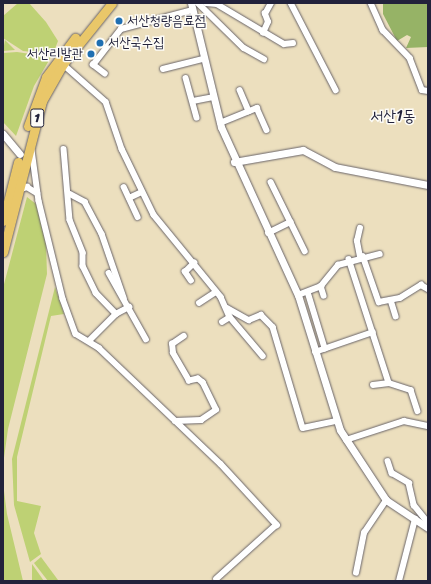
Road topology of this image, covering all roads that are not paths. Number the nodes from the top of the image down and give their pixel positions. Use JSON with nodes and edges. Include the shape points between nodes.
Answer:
{"nodes":[{"id":1,"x":104,"y":3,"type":"edge"},
{"id":2,"x":112,"y":3,"type":"edge"},
{"id":3,"x":198,"y":3,"type":"edge"},
{"id":4,"x":206,"y":3,"type":"edge"},
{"id":5,"x":271,"y":3,"type":"edge"},
{"id":6,"x":291,"y":3,"type":"edge"},
{"id":7,"x":371,"y":3,"type":"edge"},
{"id":8,"x":192,"y":7,"type":"edge"},
{"id":9,"x":263,"y":33,"type":"junction"},
{"id":10,"x":293,"y":42,"type":"dead end"},
{"id":11,"x":203,"y":59,"type":"junction"},
{"id":12,"x":264,"y":59,"type":"dead end"},
{"id":13,"x":63,"y":64,"type":"junction"},
{"id":14,"x":163,"y":69,"type":"dead end"},
{"id":15,"x":105,"y":74,"type":"dead end"},
{"id":16,"x":186,"y":78,"type":"dead end"},
{"id":17,"x":240,"y":90,"type":"dead end"},
{"id":18,"x":336,"y":90,"type":"dead end"},
{"id":19,"x":428,"y":91,"type":"edge"},
{"id":20,"x":213,"y":97,"type":"junction"},
{"id":21,"x":193,"y":101,"type":"junction"},
{"id":22,"x":249,"y":111,"type":"junction"},
{"id":23,"x":197,"y":118,"type":"dead end"},
{"id":24,"x":220,"y":123,"type":"junction"},
{"id":25,"x":267,"y":130,"type":"dead end"},
{"id":26,"x":3,"y":134,"type":"edge"},
{"id":27,"x":30,"y":137,"type":"junction"},
{"id":28,"x":64,"y":149,"type":"dead end"},
{"id":29,"x":20,"y":154,"type":"junction"},
{"id":30,"x":234,"y":162,"type":"junction"},
{"id":31,"x":271,"y":182,"type":"dead end"},
{"id":32,"x":428,"y":185,"type":"edge"},
{"id":33,"x":124,"y":187,"type":"dead end"},
{"id":34,"x":18,"y":191,"type":"junction"},
{"id":35,"x":142,"y":192,"type":"junction"},
{"id":36,"x":37,"y":193,"type":"junction"},
{"id":37,"x":70,"y":194,"type":"junction"},
{"id":38,"x":129,"y":198,"type":"junction"},
{"id":39,"x":138,"y":217,"type":"dead end"},
{"id":40,"x":3,"y":221,"type":"edge"},
{"id":41,"x":291,"y":222,"type":"junction"},
{"id":42,"x":360,"y":228,"type":"dead end"},
{"id":43,"x":268,"y":233,"type":"junction"},
{"id":44,"x":305,"y":251,"type":"dead end"},
{"id":45,"x":3,"y":252,"type":"edge"},
{"id":46,"x":380,"y":254,"type":"dead end"},
{"id":47,"x":361,"y":256,"type":"junction"},
{"id":48,"x":349,"y":259,"type":"junction"},
{"id":49,"x":194,"y":263,"type":"junction"},
{"id":50,"x":109,"y":273,"type":"dead end"},
{"id":51,"x":191,"y":281,"type":"dead end"},
{"id":52,"x":321,"y":286,"type":"junction"},
{"id":53,"x":428,"y":289,"type":"edge"},
{"id":54,"x":216,"y":292,"type":"junction"},
{"id":55,"x":308,"y":292,"type":"junction"},
{"id":56,"x":298,"y":295,"type":"junction"},
{"id":57,"x":324,"y":296,"type":"dead end"},
{"id":58,"x":124,"y":298,"type":"junction"},
{"id":59,"x":391,"y":300,"type":"junction"},
{"id":60,"x":199,"y":303,"type":"dead end"},
{"id":61,"x":129,"y":307,"type":"junction"},
{"id":62,"x":227,"y":308,"type":"junction"},
{"id":63,"x":116,"y":314,"type":"junction"},
{"id":64,"x":230,"y":316,"type":"junction"},
{"id":65,"x":396,"y":316,"type":"dead end"},
{"id":66,"x":222,"y":322,"type":"dead end"},
{"id":67,"x":373,"y":332,"type":"junction"},
{"id":68,"x":184,"y":336,"type":"dead end"},
{"id":69,"x":146,"y":339,"type":"dead end"},
{"id":70,"x":88,"y":341,"type":"junction"},
{"id":71,"x":325,"y":348,"type":"junction"},
{"id":72,"x":315,"y":352,"type":"junction"},
{"id":73,"x":263,"y":356,"type":"dead end"},
{"id":74,"x":373,"y":384,"type":"dead end"},
{"id":75,"x":389,"y":384,"type":"junction"},
{"id":76,"x":418,"y":411,"type":"dead end"},
{"id":77,"x":176,"y":421,"type":"junction"},
{"id":78,"x":337,"y":421,"type":"junction"},
{"id":79,"x":428,"y":426,"type":"edge"},
{"id":80,"x":346,"y":440,"type":"junction"},
{"id":81,"x":388,"y":461,"type":"dead end"},
{"id":82,"x":386,"y":500,"type":"junction"},
{"id":83,"x":415,"y":519,"type":"junction"},
{"id":84,"x":428,"y":522,"type":"edge"},
{"id":85,"x":428,"y":528,"type":"edge"},
{"id":86,"x":356,"y":573,"type":"dead end"},
{"id":87,"x":217,"y":579,"type":"dead end"},
{"id":88,"x":399,"y":581,"type":"edge"}],
"edges":[{"from":1,"to":29,"type":"main road","number":"1","via":[[46,77],[36,98]]},
{"from":2,"to":13,"type":"main road","number":"1"},
{"from":3,"to":12,"type":"street","via":[[244,48]]},
{"from":4,"to":9,"type":"street","via":[[217,4]]},
{"from":5,"to":9,"type":"street","via":[[265,14],[268,22]]},
{"from":6,"to":18,"type":"street"},
{"from":7,"to":19,"type":"street","via":[[383,30],[410,58],[422,90]]},
{"from":8,"to":11,"type":"street"},
{"from":8,"to":15,"type":"street","via":[[121,29],[93,65]]},
{"from":9,"to":10,"type":"street","via":[[284,44]]},
{"from":11,"to":14,"type":"street"},
{"from":11,"to":20,"type":"street"},
{"from":13,"to":27,"type":"main road","number":"1","via":[[42,101]]},
{"from":13,"to":35,"type":"street","via":[[106,102]]},
{"from":16,"to":21,"type":"street"},
{"from":17,"to":22,"type":"street"},
{"from":20,"to":21,"type":"street"},
{"from":20,"to":24,"type":"street"},
{"from":21,"to":23,"type":"street"},
{"from":22,"to":24,"type":"street"},
{"from":22,"to":25,"type":"street","via":[[257,108]]},
{"from":24,"to":30,"type":"street"},
{"from":26,"to":29,"type":"street"},
{"from":27,"to":34,"type":"main road","number":"1"},
{"from":27,"to":36,"type":"street"},
{"from":28,"to":37,"type":"street"},
{"from":29,"to":40,"type":"main road","number":"1"},
{"from":30,"to":32,"type":"street","via":[[303,150],[336,166]]},
{"from":30,"to":43,"type":"street"},
{"from":31,"to":41,"type":"street"},
{"from":33,"to":38,"type":"street"},
{"from":34,"to":36,"type":"street","via":[[27,187]]},
{"from":34,"to":45,"type":"main road","number":"1"},
{"from":35,"to":38,"type":"street"},
{"from":35,"to":49,"type":"street","via":[[154,215]]},
{"from":36,"to":70,"type":"street","via":[[70,321],[76,334]]},
{"from":37,"to":58,"type":"street","via":[[85,202],[89,208],[102,234]]},
{"from":37,"to":63,"type":"street","via":[[70,220],[83,253],[83,266],[96,293]]},
{"from":38,"to":39,"type":"street"},
{"from":41,"to":43,"type":"street"},
{"from":41,"to":44,"type":"street"},
{"from":42,"to":47,"type":"street","via":[[357,241]]},
{"from":43,"to":56,"type":"street"},
{"from":46,"to":47,"type":"street"},
{"from":47,"to":48,"type":"street"},
{"from":47,"to":59,"type":"street","via":[[379,302]]},
{"from":48,"to":52,"type":"street","via":[[338,265]]},
{"from":48,"to":67,"type":"street"},
{"from":49,"to":51,"type":"street","via":[[185,272]]},
{"from":49,"to":54,"type":"street"},
{"from":50,"to":58,"type":"street"},
{"from":52,"to":55,"type":"street"},
{"from":52,"to":57,"type":"street"},
{"from":53,"to":59,"type":"street","via":[[421,285]]},
{"from":54,"to":60,"type":"street"},
{"from":54,"to":62,"type":"street"},
{"from":55,"to":56,"type":"street"},
{"from":55,"to":71,"type":"street"},
{"from":56,"to":72,"type":"street"},
{"from":58,"to":61,"type":"street"},
{"from":59,"to":65,"type":"street"},
{"from":61,"to":63,"type":"street"},
{"from":61,"to":69,"type":"street"},
{"from":62,"to":64,"type":"street"},
{"from":62,"to":78,"type":"street","via":[[249,320],[261,315],[273,328],[303,428]]},
{"from":63,"to":70,"type":"street"},
{"from":64,"to":66,"type":"street"},
{"from":64,"to":73,"type":"street"},
{"from":67,"to":71,"type":"street"},
{"from":67,"to":75,"type":"street"},
{"from":68,"to":77,"type":"street","via":[[172,344],[173,353],[189,381],[198,379],[203,383],[216,410],[201,420]]},
{"from":70,"to":77,"type":"street"},
{"from":71,"to":72,"type":"street"},
{"from":72,"to":78,"type":"street"},
{"from":74,"to":75,"type":"street"},
{"from":75,"to":76,"type":"street","via":[[411,390]]},
{"from":77,"to":87,"type":"street","via":[[277,525]]},
{"from":78,"to":80,"type":"street"},
{"from":79,"to":80,"type":"street","via":[[404,421]]},
{"from":80,"to":82,"type":"street"},
{"from":81,"to":84,"type":"street","via":[[392,473],[409,483],[414,505]]},
{"from":82,"to":83,"type":"street"},
{"from":82,"to":86,"type":"street","via":[[364,533]]},
{"from":83,"to":85,"type":"street"},
{"from":83,"to":88,"type":"street"}]}
